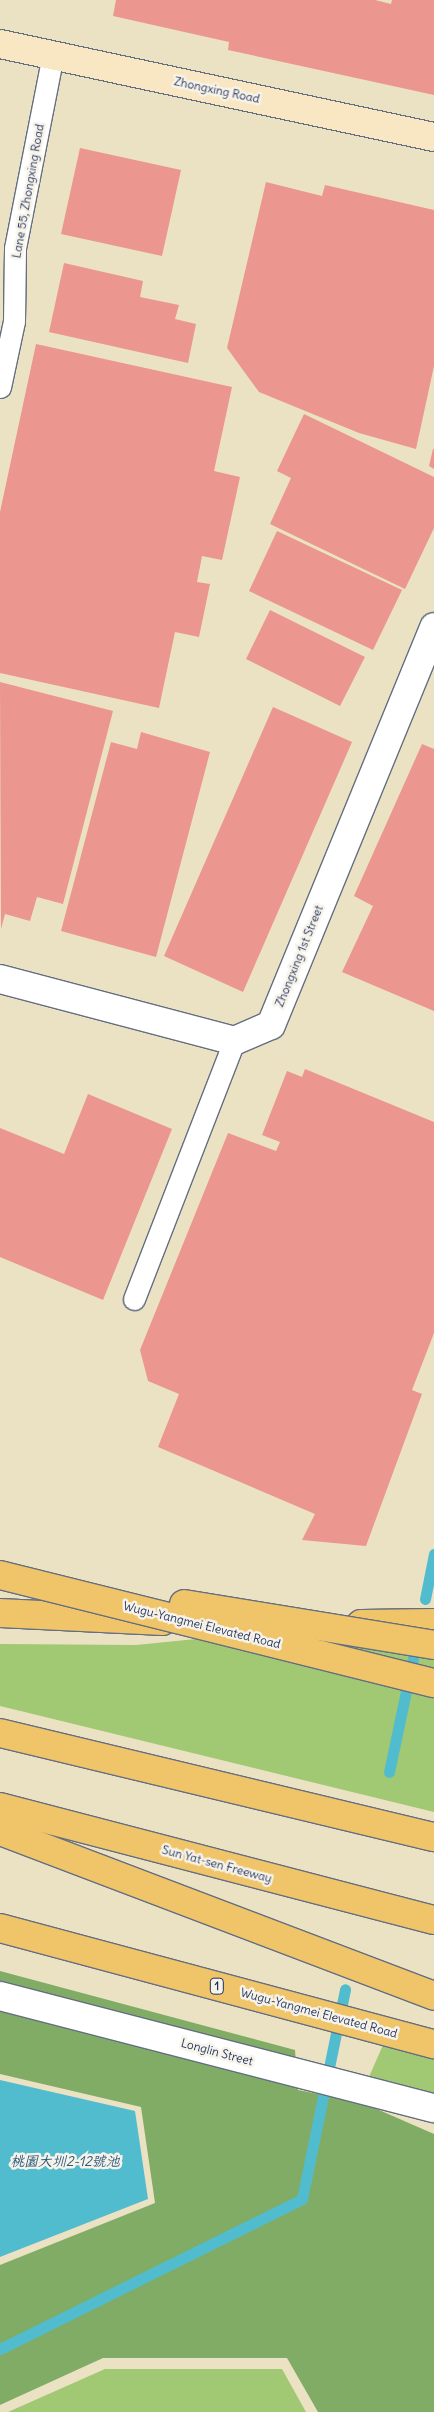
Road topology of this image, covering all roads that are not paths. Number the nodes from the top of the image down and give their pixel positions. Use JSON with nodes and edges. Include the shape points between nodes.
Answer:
{"nodes":[{"id":1,"x":0,"y":44,"type":"edge"},
{"id":2,"x":53,"y":55,"type":"junction"},
{"id":3,"x":434,"y":137,"type":"edge"},
{"id":4,"x":8,"y":248,"type":"edge"},
{"id":5,"x":0,"y":387,"type":"edge"},
{"id":6,"x":433,"y":631,"type":"edge"},
{"id":7,"x":0,"y":979,"type":"edge"},
{"id":8,"x":234,"y":1042,"type":"junction"},
{"id":9,"x":134,"y":1299,"type":"dead end"},
{"id":10,"x":0,"y":1574,"type":"edge"},
{"id":11,"x":0,"y":1613,"type":"edge"},
{"id":12,"x":434,"y":1623,"type":"edge"},
{"id":13,"x":434,"y":1645,"type":"edge"},
{"id":14,"x":434,"y":1682,"type":"edge"},
{"id":15,"x":0,"y":1733,"type":"edge"},
{"id":16,"x":0,"y":1807,"type":"edge"},
{"id":17,"x":0,"y":1831,"type":"edge"},
{"id":18,"x":434,"y":1837,"type":"edge"},
{"id":19,"x":434,"y":1920,"type":"edge"},
{"id":20,"x":0,"y":1928,"type":"edge"},
{"id":21,"x":0,"y":1996,"type":"edge"},
{"id":22,"x":434,"y":1996,"type":"edge"},
{"id":23,"x":434,"y":2044,"type":"edge"},
{"id":24,"x":434,"y":2108,"type":"edge"}],
"edges":[{"from":1,"to":2,"type":"street","name":"Zhongxing Road"},
{"from":2,"to":3,"type":"street","name":"Zhongxing Road"},
{"from":2,"to":4,"type":"lane","name":"Lane 55, Zhongxing Road"},
{"from":4,"to":5,"type":"lane","name":"Lane 55, Zhongxing Road","via":[[14,321]]},
{"from":6,"to":8,"type":"street","name":"Zhongxing 1st Street","via":[[270,1024]]},
{"from":7,"to":8,"type":"street"},
{"from":8,"to":9,"type":"lane"},
{"from":10,"to":13,"type":"highway","bridge":true},
{"from":10,"to":14,"type":"highway","name":"Wugu-Yangmei Elevated Road","bridge":true},
{"from":11,"to":12,"type":"highway","via":[[112,1620]]},
{"from":15,"to":18,"type":"highway"},
{"from":16,"to":19,"type":"highway","name":"Sun Yat-sen Freeway"},
{"from":17,"to":22,"type":"highway"},
{"from":20,"to":23,"type":"highway","name":"Wugu-Yangmei Elevated Road","number":"1"},
{"from":21,"to":24,"type":"street","name":"Longlin Street"}]}
